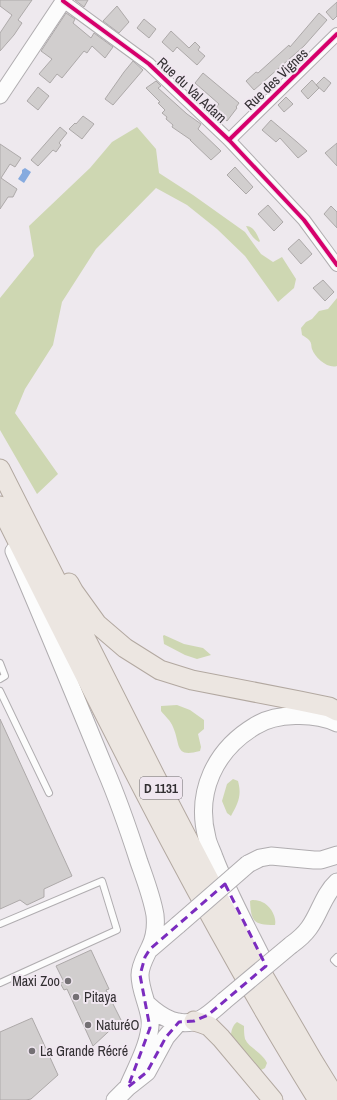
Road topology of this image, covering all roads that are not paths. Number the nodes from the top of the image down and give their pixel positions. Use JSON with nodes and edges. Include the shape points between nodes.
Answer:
{"nodes":[{"id":1,"x":61,"y":1,"type":"edge"},
{"id":2,"x":337,"y":34,"type":"edge"},
{"id":3,"x":0,"y":96,"type":"edge"},
{"id":4,"x":229,"y":140,"type":"junction"},
{"id":5,"x":337,"y":265,"type":"edge"},
{"id":6,"x":0,"y":465,"type":"edge"},
{"id":7,"x":0,"y":469,"type":"edge"},
{"id":8,"x":0,"y":506,"type":"edge"},
{"id":9,"x":0,"y":520,"type":"edge"},
{"id":10,"x":0,"y":663,"type":"edge"},
{"id":11,"x":0,"y":679,"type":"edge"},
{"id":12,"x":0,"y":691,"type":"edge"},
{"id":13,"x":337,"y":711,"type":"edge"},
{"id":14,"x":337,"y":723,"type":"edge"},
{"id":15,"x":49,"y":793,"type":"dead end"},
{"id":16,"x":337,"y":855,"type":"edge"},
{"id":17,"x":337,"y":882,"type":"edge"},
{"id":18,"x":0,"y":924,"type":"edge"},
{"id":19,"x":150,"y":949,"type":"junction"},
{"id":20,"x":337,"y":957,"type":"edge"},
{"id":21,"x":337,"y":963,"type":"edge"},
{"id":22,"x":0,"y":983,"type":"edge"},
{"id":23,"x":147,"y":1004,"type":"junction"},
{"id":24,"x":186,"y":1022,"type":"junction"},
{"id":25,"x":313,"y":1061,"type":"junction"},
{"id":26,"x":128,"y":1088,"type":"junction"},
{"id":27,"x":115,"y":1100,"type":"edge"},
{"id":28,"x":273,"y":1100,"type":"edge"},
{"id":29,"x":318,"y":1100,"type":"edge"},
{"id":30,"x":337,"y":1100,"type":"edge"}],
"edges":[{"from":1,"to":3,"type":"street"},
{"from":1,"to":4,"type":"street","name":"Rue du Val Adam","via":[[149,64]]},
{"from":2,"to":4,"type":"street","name":"Rue des Vignes"},
{"from":4,"to":5,"type":"street","name":"Rue du Val Adam","via":[[304,220]]},
{"from":6,"to":13,"type":"main road","via":[[74,592],[97,624],[125,648],[160,670],[192,680],[300,701]]},
{"from":7,"to":25,"type":"main road","number":"D 1131","via":[[214,889]]},
{"from":8,"to":29,"type":"main road","number":"D 1131","via":[[182,865]]},
{"from":9,"to":19,"type":"main road","via":[[119,803],[151,896],[155,929]]},
{"from":10,"to":11,"type":"lane","via":[[6,676]]},
{"from":12,"to":15,"type":"lane"},
{"from":14,"to":25,"type":"main road","via":[[314,717],[294,716],[258,724],[244,733],[223,753],[214,768],[204,800],[207,838],[221,875]]},
{"from":16,"to":19,"type":"main road","bridge":true,"via":[[321,860],[271,856],[248,864]]},
{"from":17,"to":24,"type":"main road","bridge":true,"via":[[325,897],[304,935],[208,1015]]},
{"from":18,"to":22,"type":"lane","via":[[102,881],[117,930]]},
{"from":19,"to":23,"type":"main road","via":[[142,964],[140,975]]},
{"from":20,"to":21,"type":"lane","via":[[334,960]]},
{"from":23,"to":24,"type":"main road","via":[[162,1017]]},
{"from":23,"to":26,"type":"main road","via":[[150,1020],[149,1037]]},
{"from":24,"to":26,"type":"main road","via":[[166,1037],[147,1072]]},
{"from":24,"to":28,"type":"main road","via":[[209,1026]]},
{"from":25,"to":30,"type":"main road","number":"D 1131"},
{"from":26,"to":27,"type":"main road"}]}
